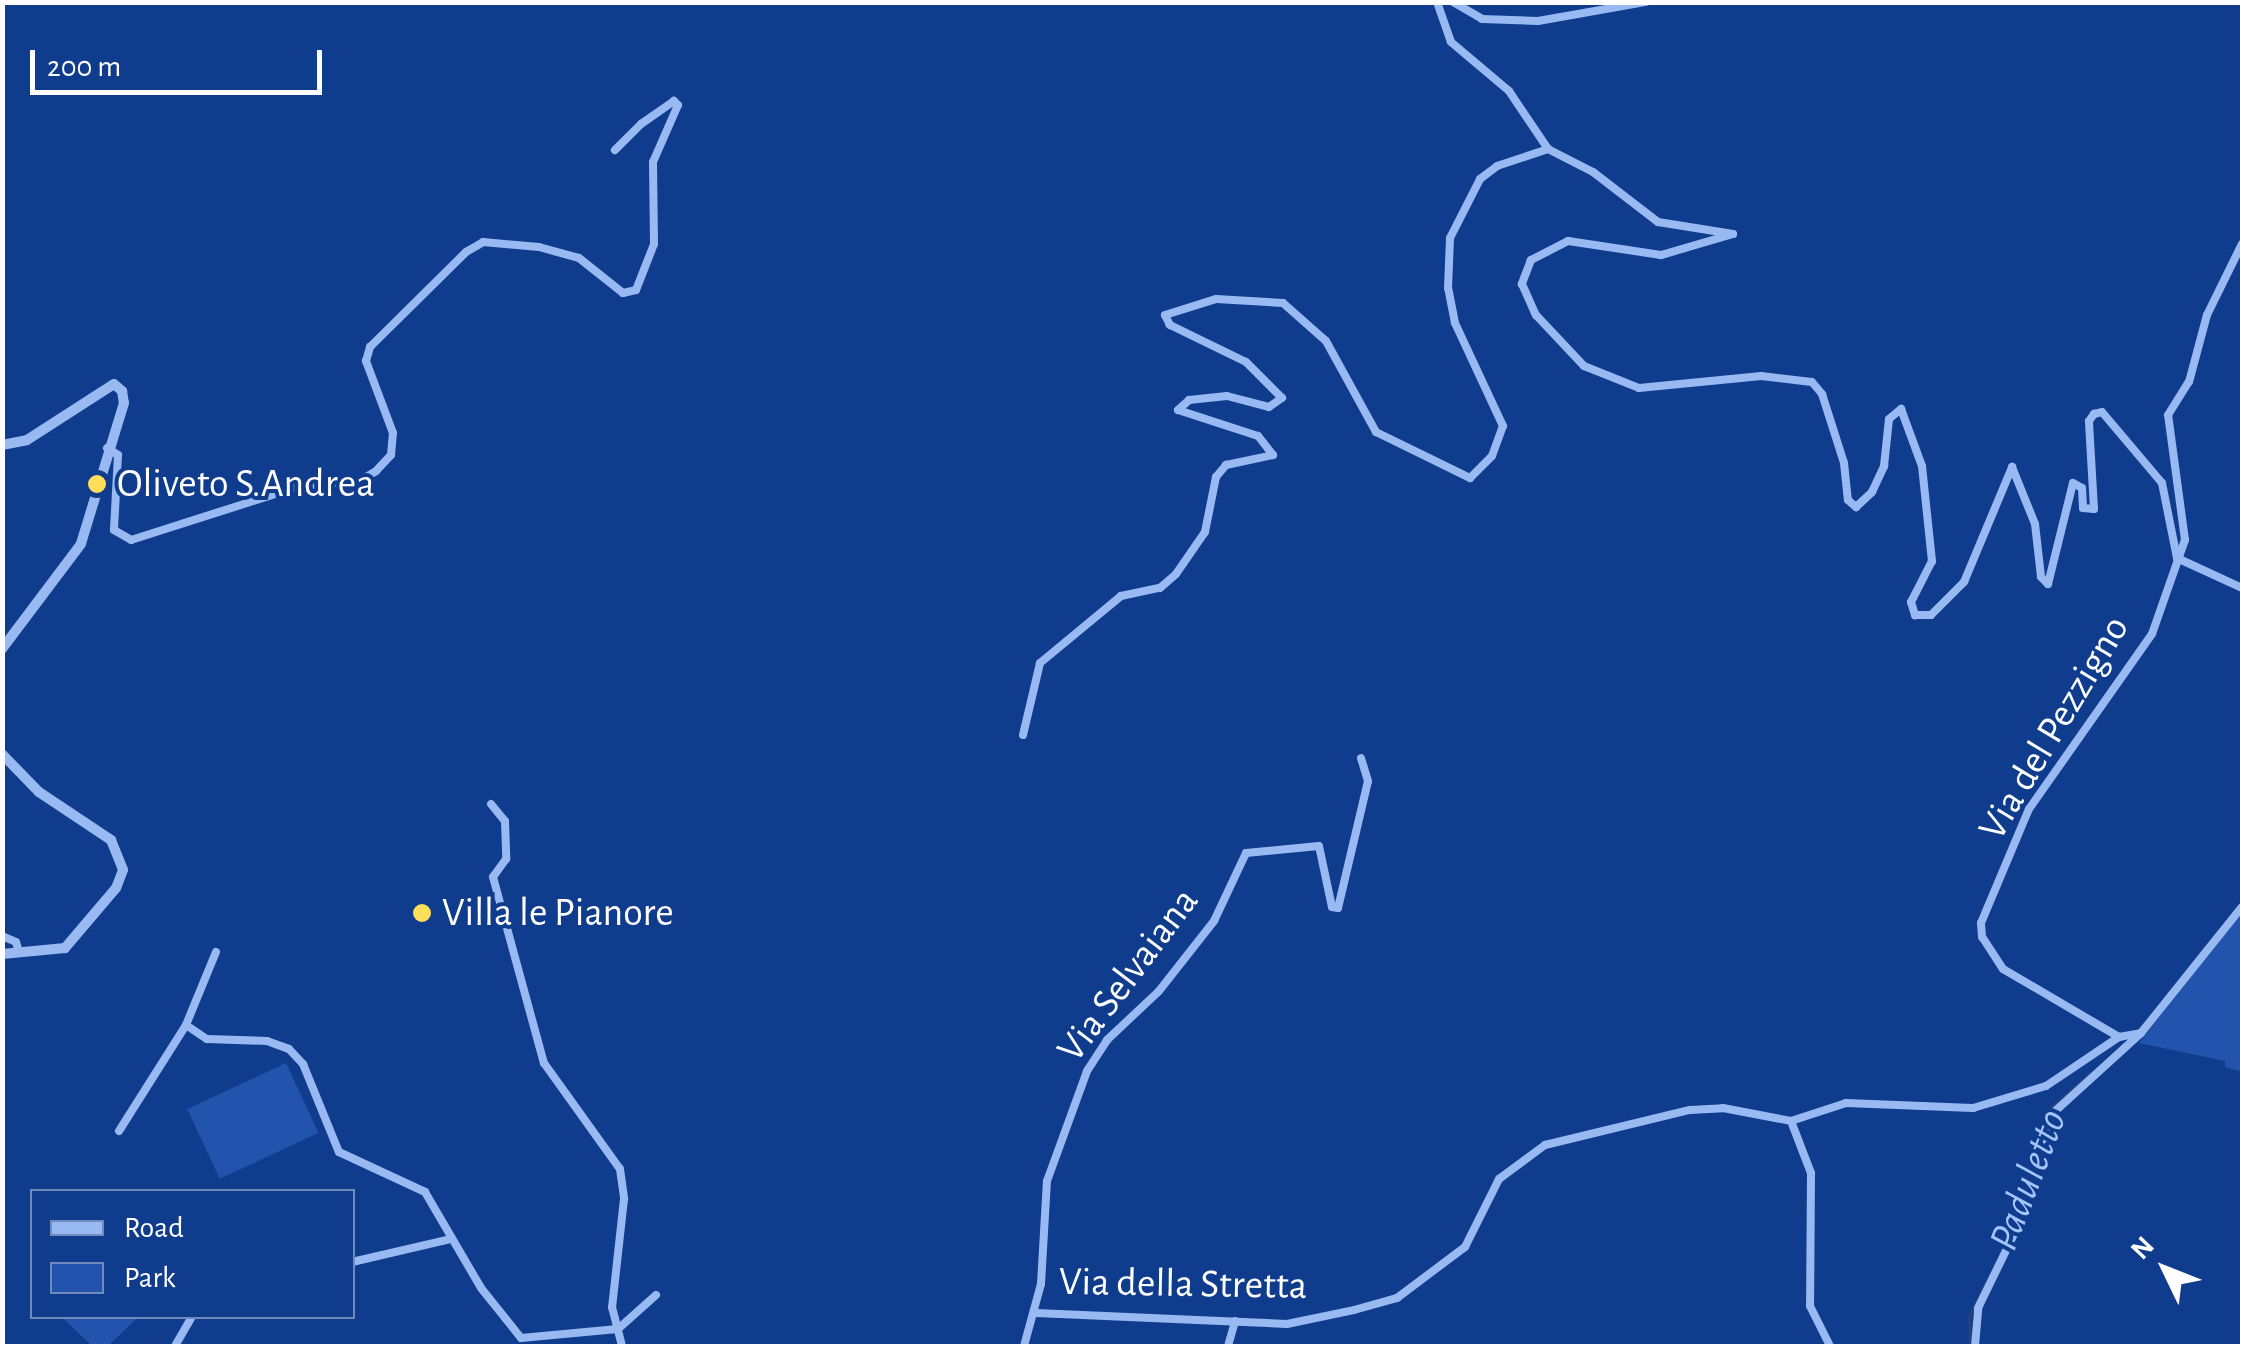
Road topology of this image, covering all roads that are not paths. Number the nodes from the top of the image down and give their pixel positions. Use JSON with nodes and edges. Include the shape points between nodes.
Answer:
{"nodes":[{"id":1,"x":1437,"y":2,"type":"edge"},
{"id":2,"x":1453,"y":2,"type":"edge"},
{"id":3,"x":1646,"y":2,"type":"edge"},
{"id":4,"x":1548,"y":149,"type":"junction"},
{"id":5,"x":615,"y":150,"type":"dead end"},
{"id":6,"x":2242,"y":244,"type":"edge"},
{"id":7,"x":2,"y":444,"type":"edge"},
{"id":8,"x":107,"y":448,"type":"junction"},
{"id":9,"x":2178,"y":558,"type":"junction"},
{"id":10,"x":2242,"y":588,"type":"edge"},
{"id":11,"x":2,"y":649,"type":"edge"},
{"id":12,"x":1022,"y":736,"type":"dead end"},
{"id":13,"x":2,"y":754,"type":"edge"},
{"id":14,"x":1361,"y":758,"type":"dead end"},
{"id":15,"x":491,"y":804,"type":"dead end"},
{"id":16,"x":2242,"y":907,"type":"edge"},
{"id":17,"x":2,"y":936,"type":"edge"},
{"id":18,"x":19,"y":952,"type":"junction"},
{"id":19,"x":216,"y":952,"type":"dead end"},
{"id":20,"x":2,"y":954,"type":"edge"},
{"id":21,"x":186,"y":1025,"type":"junction"},
{"id":22,"x":2131,"y":1034,"type":"junction"},
{"id":23,"x":1790,"y":1120,"type":"junction"},
{"id":24,"x":118,"y":1131,"type":"dead end"},
{"id":25,"x":451,"y":1239,"type":"junction"},
{"id":26,"x":355,"y":1261,"type":"edge"},
{"id":27,"x":656,"y":1294,"type":"dead end"},
{"id":28,"x":1036,"y":1313,"type":"junction"},
{"id":29,"x":190,"y":1319,"type":"edge"},
{"id":30,"x":1234,"y":1322,"type":"junction"},
{"id":31,"x":618,"y":1329,"type":"junction"},
{"id":32,"x":521,"y":1338,"type":"junction"},
{"id":33,"x":174,"y":1346,"type":"edge"},
{"id":34,"x":514,"y":1346,"type":"edge"},
{"id":35,"x":622,"y":1346,"type":"edge"},
{"id":36,"x":1024,"y":1346,"type":"edge"},
{"id":37,"x":1228,"y":1346,"type":"edge"},
{"id":38,"x":1830,"y":1346,"type":"edge"},
{"id":39,"x":1975,"y":1346,"type":"edge"}],
"edges":[{"from":1,"to":4,"type":"street","via":[[1451,42],[1509,91]]},
{"from":2,"to":3,"type":"street","via":[[1482,19],[1538,21]]},
{"from":4,"to":9,"type":"street","via":[[1593,172],[1658,222],[1733,234],[1651,256],[1568,241],[1532,260],[1522,284],[1536,315],[1584,366],[1639,388],[1672,390],[1761,376],[1812,382],[1822,394],[1848,500],[1856,507],[1872,492],[1884,466],[1889,419],[1902,410],[1922,466],[1932,561],[1912,602],[1914,615],[1931,615],[1964,582],[2012,467],[2035,524],[2041,578],[2048,584],[2073,483],[2082,488],[2083,508],[2094,509],[2089,421],[2102,412],[2162,482]]},
{"from":4,"to":12,"type":"street","via":[[1497,166],[1480,179],[1450,238],[1455,324],[1503,426],[1492,456],[1470,478],[1376,432],[1326,341],[1284,303],[1216,299],[1165,315],[1170,325],[1246,362],[1282,398],[1269,406],[1227,396],[1189,400],[1178,410],[1258,436],[1273,455],[1226,465],[1216,478],[1206,532],[1176,574],[1160,588],[1121,596],[1040,663]]},
{"from":5,"to":8,"type":"street","via":[[641,124],[674,101],[678,105],[653,162],[654,244],[636,290],[623,292],[579,258],[539,247],[483,242],[466,252],[370,347],[366,361],[394,433],[391,456],[359,481],[300,486],[131,540],[114,530],[118,455]]},
{"from":6,"to":9,"type":"street","name":"Via del Pezzigno","via":[[2207,315],[2189,382],[2168,415],[2185,540]]},
{"from":7,"to":8,"type":"street","via":[[26,440],[114,384],[124,403]]},
{"from":8,"to":11,"type":"street","via":[[81,544]]},
{"from":9,"to":10,"type":"street"},
{"from":9,"to":22,"type":"street","name":"Via del Pezzigno","via":[[2152,634],[2029,809],[1981,923],[1982,938],[2004,969]]},
{"from":13,"to":18,"type":"street","via":[[39,792],[111,840],[124,870],[65,948]]},
{"from":14,"to":28,"type":"street","name":"Via Selvaiana","via":[[1368,782],[1338,908],[1332,906],[1319,846],[1246,853],[1214,921],[1159,990],[1101,1047],[1046,1181]]},
{"from":15,"to":31,"type":"street","via":[[505,821],[506,859],[493,876],[544,1062],[620,1169],[624,1199],[612,1307]]},
{"from":16,"to":22,"type":"street"},
{"from":17,"to":18,"type":"street","via":[[16,942]]},
{"from":18,"to":20,"type":"street"},
{"from":19,"to":21,"type":"street"},
{"from":21,"to":24,"type":"street"},
{"from":21,"to":25,"type":"street","via":[[207,1040],[267,1041],[289,1049],[303,1064],[339,1152],[425,1192]]},
{"from":22,"to":23,"type":"street","via":[[2046,1086],[1996,1102],[1938,1110],[1846,1102]]},
{"from":22,"to":39,"type":"street","via":[[2052,1114],[2039,1183],[1978,1308]]},
{"from":23,"to":30,"type":"street","name":"Via della Stretta","via":[[1723,1108],[1690,1110],[1545,1145],[1499,1179],[1466,1248],[1397,1298],[1287,1324]]},
{"from":23,"to":38,"type":"street","via":[[1811,1172],[1810,1306]]},
{"from":25,"to":26,"type":"street"},
{"from":25,"to":32,"type":"street"},
{"from":27,"to":31,"type":"street"},
{"from":28,"to":30,"type":"street","name":"Via della Stretta"},
{"from":28,"to":36,"type":"street"},
{"from":29,"to":33,"type":"street"},
{"from":30,"to":37,"type":"street"},
{"from":31,"to":32,"type":"street"},
{"from":31,"to":35,"type":"street"},
{"from":32,"to":34,"type":"street"}]}
